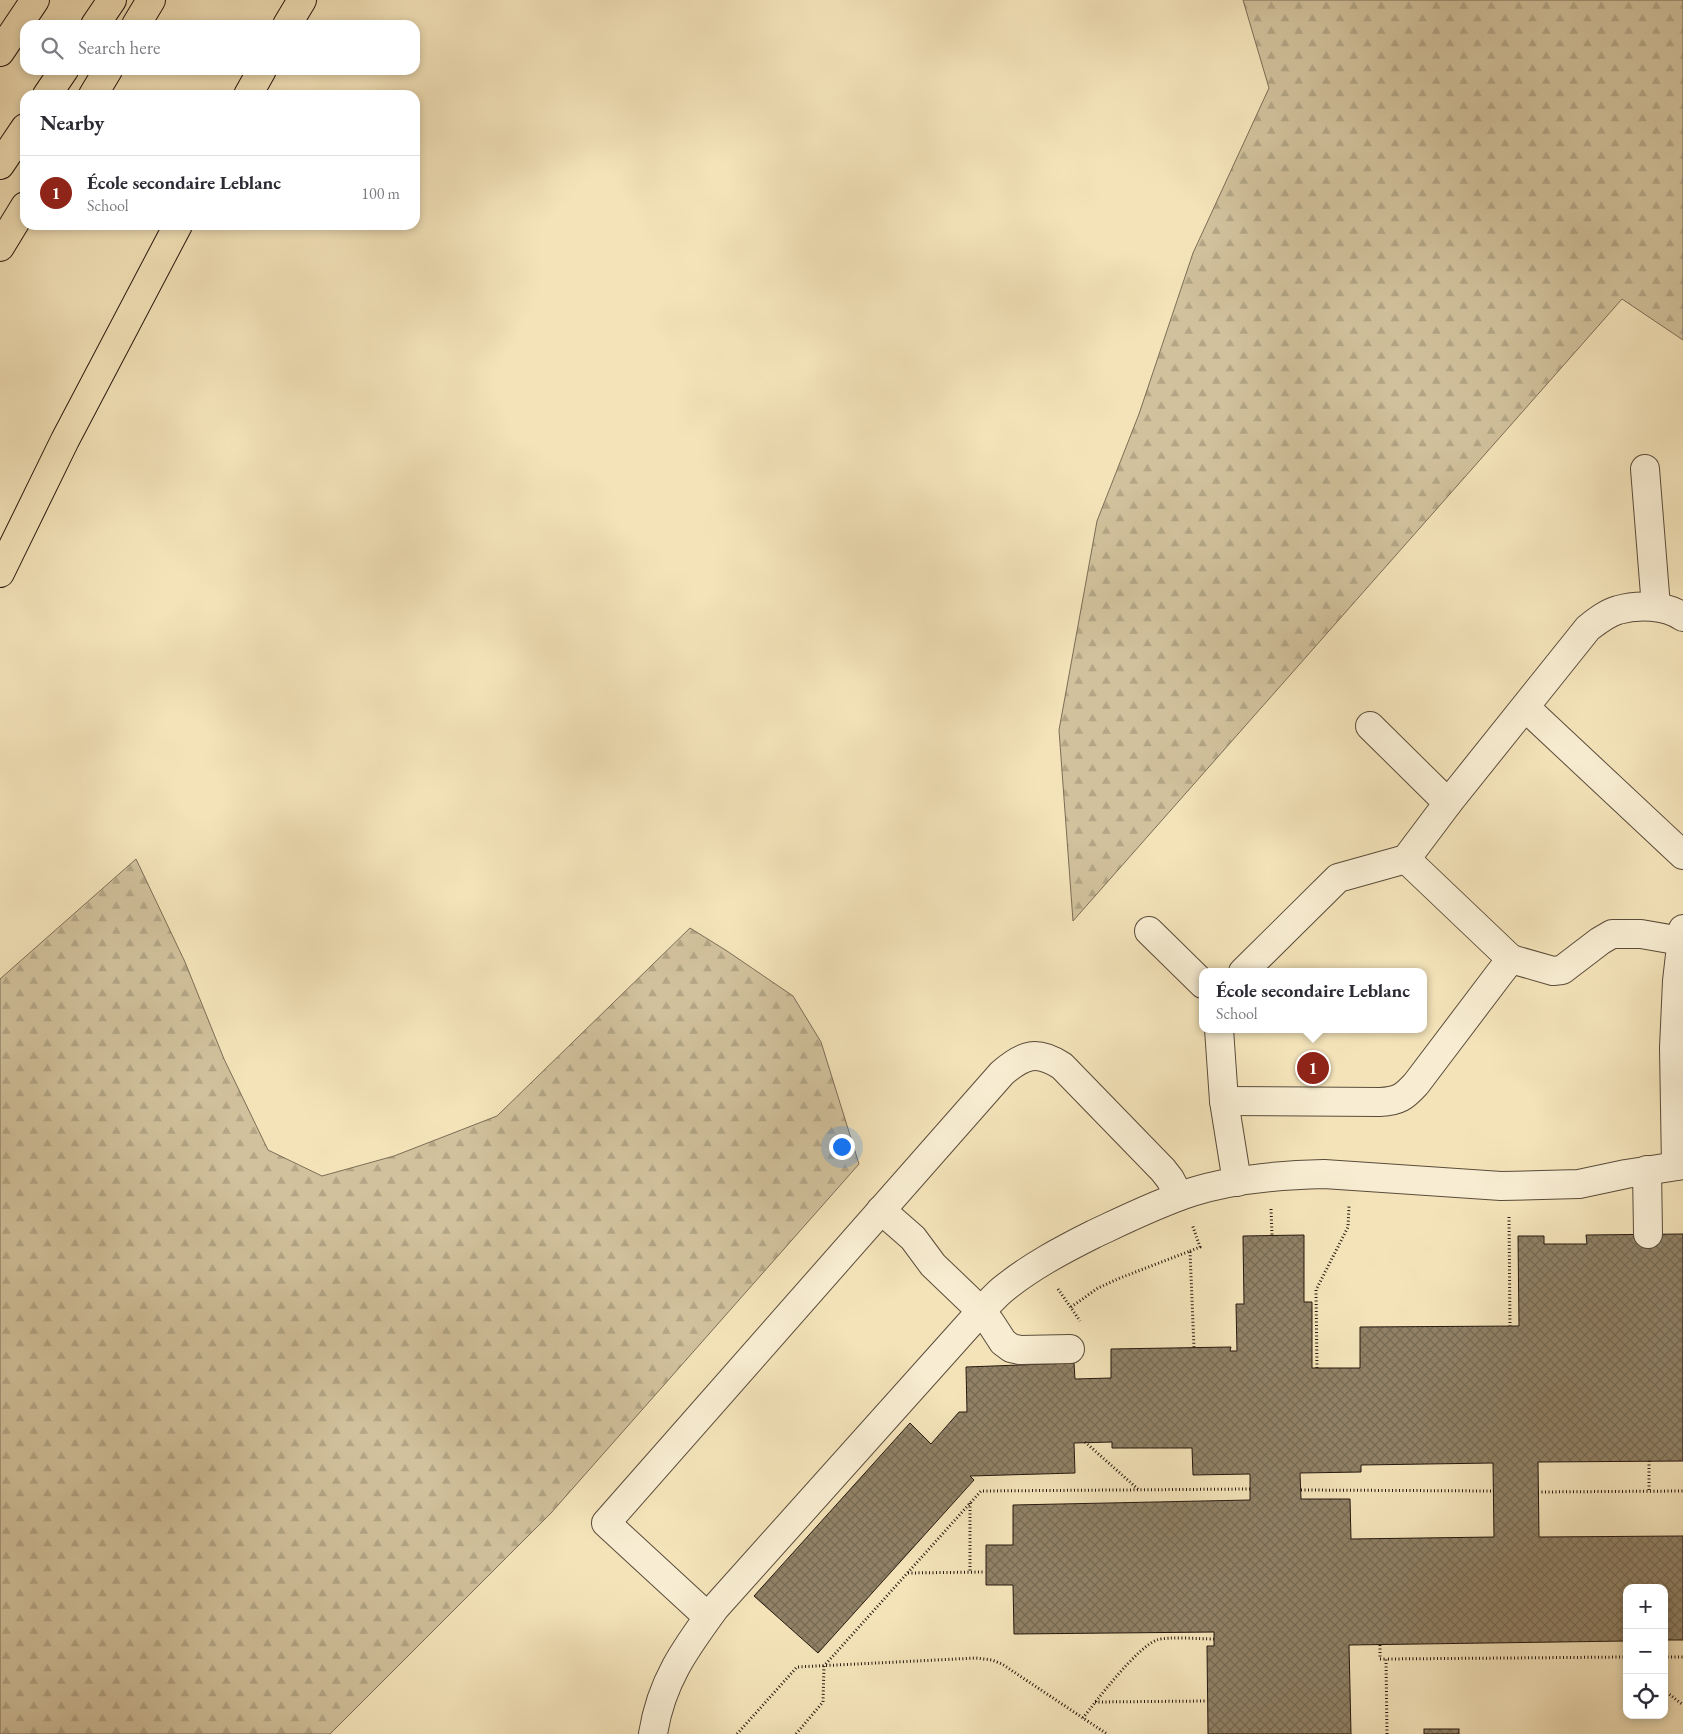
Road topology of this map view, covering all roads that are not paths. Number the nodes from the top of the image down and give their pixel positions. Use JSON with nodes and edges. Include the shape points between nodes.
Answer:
{"nodes":[{"id":1,"x":35,"y":0,"type":"edge"},
{"id":2,"x":112,"y":0,"type":"edge"},
{"id":3,"x":151,"y":0,"type":"edge"},
{"id":4,"x":302,"y":0,"type":"edge"},
{"id":5,"x":22,"y":20,"type":"edge"},
{"id":6,"x":98,"y":20,"type":"edge"},
{"id":7,"x":139,"y":20,"type":"edge"},
{"id":8,"x":290,"y":20,"type":"edge"},
{"id":9,"x":20,"y":22,"type":"edge"},
{"id":10,"x":0,"y":52,"type":"edge"},
{"id":11,"x":61,"y":75,"type":"edge"},
{"id":12,"x":105,"y":75,"type":"edge"},
{"id":13,"x":259,"y":75,"type":"edge"},
{"id":14,"x":50,"y":90,"type":"edge"},
{"id":15,"x":96,"y":90,"type":"edge"},
{"id":16,"x":251,"y":90,"type":"edge"},
{"id":17,"x":20,"y":135,"type":"edge"},
{"id":18,"x":0,"y":165,"type":"edge"},
{"id":19,"x":20,"y":214,"type":"edge"},
{"id":20,"x":175,"y":230,"type":"edge"},
{"id":21,"x":0,"y":247,"type":"edge"},
{"id":22,"x":1645,"y":469,"type":"dead end"},
{"id":23,"x":0,"y":573,"type":"edge"},
{"id":24,"x":1656,"y":607,"type":"junction"},
{"id":25,"x":1683,"y":617,"type":"edge"},
{"id":26,"x":1526,"y":708,"type":"junction"},
{"id":27,"x":1370,"y":726,"type":"dead end"},
{"id":28,"x":1448,"y":803,"type":"junction"},
{"id":29,"x":1683,"y":855,"type":"edge"},
{"id":30,"x":1406,"y":859,"type":"junction"},
{"id":31,"x":1149,"y":931,"type":"dead end"},
{"id":32,"x":1682,"y":935,"type":"edge"},
{"id":33,"x":1511,"y":959,"type":"junction"},
{"id":34,"x":1247,"y":968,"type":"edge"},
{"id":35,"x":1199,"y":980,"type":"edge"},
{"id":36,"x":1219,"y":1033,"type":"edge"},
{"id":37,"x":1224,"y":1101,"type":"junction"},
{"id":38,"x":1680,"y":1165,"type":"edge"},
{"id":39,"x":1647,"y":1170,"type":"junction"},
{"id":40,"x":1237,"y":1182,"type":"junction"},
{"id":41,"x":1179,"y":1196,"type":"junction"},
{"id":42,"x":882,"y":1210,"type":"junction"},
{"id":43,"x":1648,"y":1234,"type":"dead end"},
{"id":44,"x":981,"y":1311,"type":"junction"},
{"id":45,"x":1070,"y":1349,"type":"dead end"},
{"id":46,"x":708,"y":1617,"type":"junction"},
{"id":47,"x":653,"y":1734,"type":"edge"}],
"edges":[{"from":1,"to":5,"type":"highway"},
{"from":2,"to":6,"type":"highway"},
{"from":3,"to":7,"type":"highway"},
{"from":4,"to":8,"type":"highway"},
{"from":9,"to":10,"type":"highway"},
{"from":11,"to":14,"type":"highway"},
{"from":12,"to":15,"type":"highway"},
{"from":13,"to":16,"type":"highway"},
{"from":17,"to":18,"type":"highway"},
{"from":19,"to":21,"type":"highway"},
{"from":20,"to":23,"type":"highway"},
{"from":22,"to":24,"type":"lane"},
{"from":24,"to":25,"type":"lane"},
{"from":24,"to":26,"type":"lane","via":[[1618,610],[1588,628]]},
{"from":26,"to":28,"type":"lane"},
{"from":26,"to":29,"type":"lane"},
{"from":27,"to":28,"type":"lane"},
{"from":28,"to":30,"type":"lane"},
{"from":30,"to":33,"type":"lane"},
{"from":30,"to":34,"type":"lane","via":[[1338,878]]},
{"from":31,"to":35,"type":"lane"},
{"from":32,"to":33,"type":"lane","via":[[1612,934],[1562,970],[1553,971]]},
{"from":32,"to":38,"type":"lane","via":[[1676,981],[1674,1048]]},
{"from":33,"to":37,"type":"lane","via":[[1404,1096],[1380,1102]]},
{"from":36,"to":37,"type":"lane"},
{"from":37,"to":40,"type":"lane"},
{"from":38,"to":39,"type":"lane"},
{"from":39,"to":40,"type":"lane","via":[[1579,1184],[1501,1186],[1324,1174],[1295,1174]]},
{"from":39,"to":43,"type":"lane"},
{"from":40,"to":41,"type":"lane"},
{"from":41,"to":42,"type":"lane","via":[[1163,1170],[1067,1070],[1050,1058],[1037,1055],[1014,1063],[1002,1073]]},
{"from":41,"to":44,"type":"lane","via":[[1052,1256],[1002,1290]]},
{"from":42,"to":44,"type":"lane","via":[[913,1238],[933,1265]]},
{"from":42,"to":46,"type":"lane","via":[[606,1523]]},
{"from":44,"to":45,"type":"lane","via":[[1011,1348]]},
{"from":44,"to":46,"type":"lane"},
{"from":46,"to":47,"type":"lane","via":[[672,1672],[661,1696]]}]}
